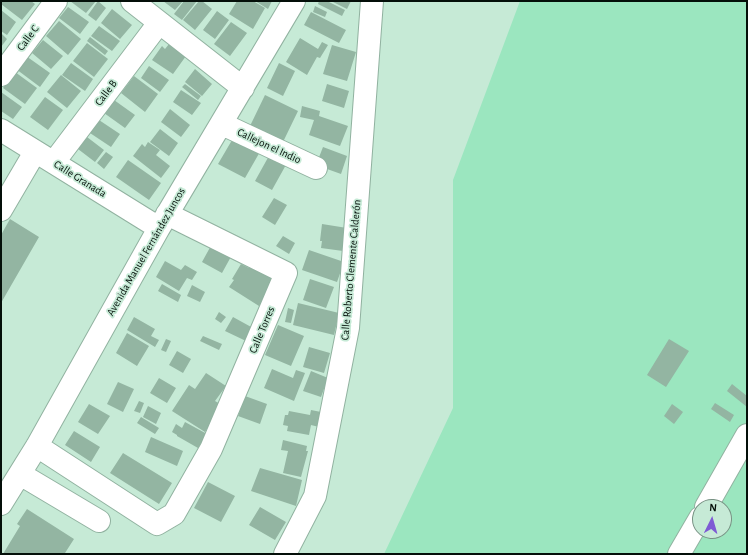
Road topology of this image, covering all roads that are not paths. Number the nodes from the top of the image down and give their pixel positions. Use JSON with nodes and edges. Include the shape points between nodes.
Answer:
{"nodes":[{"id":1,"x":56,"y":1,"type":"edge"},
{"id":2,"x":132,"y":1,"type":"edge"},
{"id":3,"x":294,"y":1,"type":"edge"},
{"id":4,"x":372,"y":1,"type":"edge"},
{"id":5,"x":159,"y":23,"type":"junction"},
{"id":6,"x":1,"y":75,"type":"edge"},
{"id":7,"x":243,"y":88,"type":"junction"},
{"id":8,"x":222,"y":124,"type":"junction"},
{"id":9,"x":1,"y":130,"type":"edge"},
{"id":10,"x":45,"y":157,"type":"junction"},
{"id":11,"x":316,"y":168,"type":"dead end"},
{"id":12,"x":1,"y":210,"type":"edge"},
{"id":13,"x":163,"y":221,"type":"junction"},
{"id":14,"x":747,"y":435,"type":"edge"},
{"id":15,"x":36,"y":446,"type":"junction"},
{"id":16,"x":20,"y":474,"type":"junction"},
{"id":17,"x":711,"y":499,"type":"edge"},
{"id":18,"x":1,"y":504,"type":"edge"},
{"id":19,"x":99,"y":521,"type":"dead end"},
{"id":20,"x":692,"y":532,"type":"edge"},
{"id":21,"x":285,"y":554,"type":"edge"},
{"id":22,"x":679,"y":554,"type":"edge"}],
"edges":[{"from":1,"to":6,"type":"street","name":"Calle C"},
{"from":2,"to":5,"type":"street"},
{"from":3,"to":7,"type":"street","name":"Avenida Manuel Fernández Juncos"},
{"from":4,"to":21,"type":"street","name":"Calle Roberto Clemente Calderón","via":[[348,328],[315,496]]},
{"from":5,"to":7,"type":"street"},
{"from":5,"to":10,"type":"street","name":"Calle B"},
{"from":7,"to":8,"type":"street","name":"Avenida Manuel Fernández Juncos"},
{"from":8,"to":11,"type":"street","name":"Callejon el Indio"},
{"from":8,"to":13,"type":"street","name":"Avenida Manuel Fernández Juncos"},
{"from":9,"to":10,"type":"street","name":"Calle Granada"},
{"from":10,"to":12,"type":"street","name":"Calle B"},
{"from":10,"to":13,"type":"street","name":"Calle Granada"},
{"from":13,"to":15,"type":"street","name":"Avenida Manuel Fernández Juncos"},
{"from":13,"to":15,"type":"street","name":"Calle Torres","via":[[286,273],[211,449],[180,504],[174,514],[157,524]]},
{"from":14,"to":17,"type":"street"},
{"from":15,"to":16,"type":"street","name":"Avenida Manuel Fernández Juncos"},
{"from":16,"to":18,"type":"street","name":"Avenida Manuel Fernández Juncos"},
{"from":16,"to":19,"type":"street"},
{"from":20,"to":22,"type":"street"}]}
